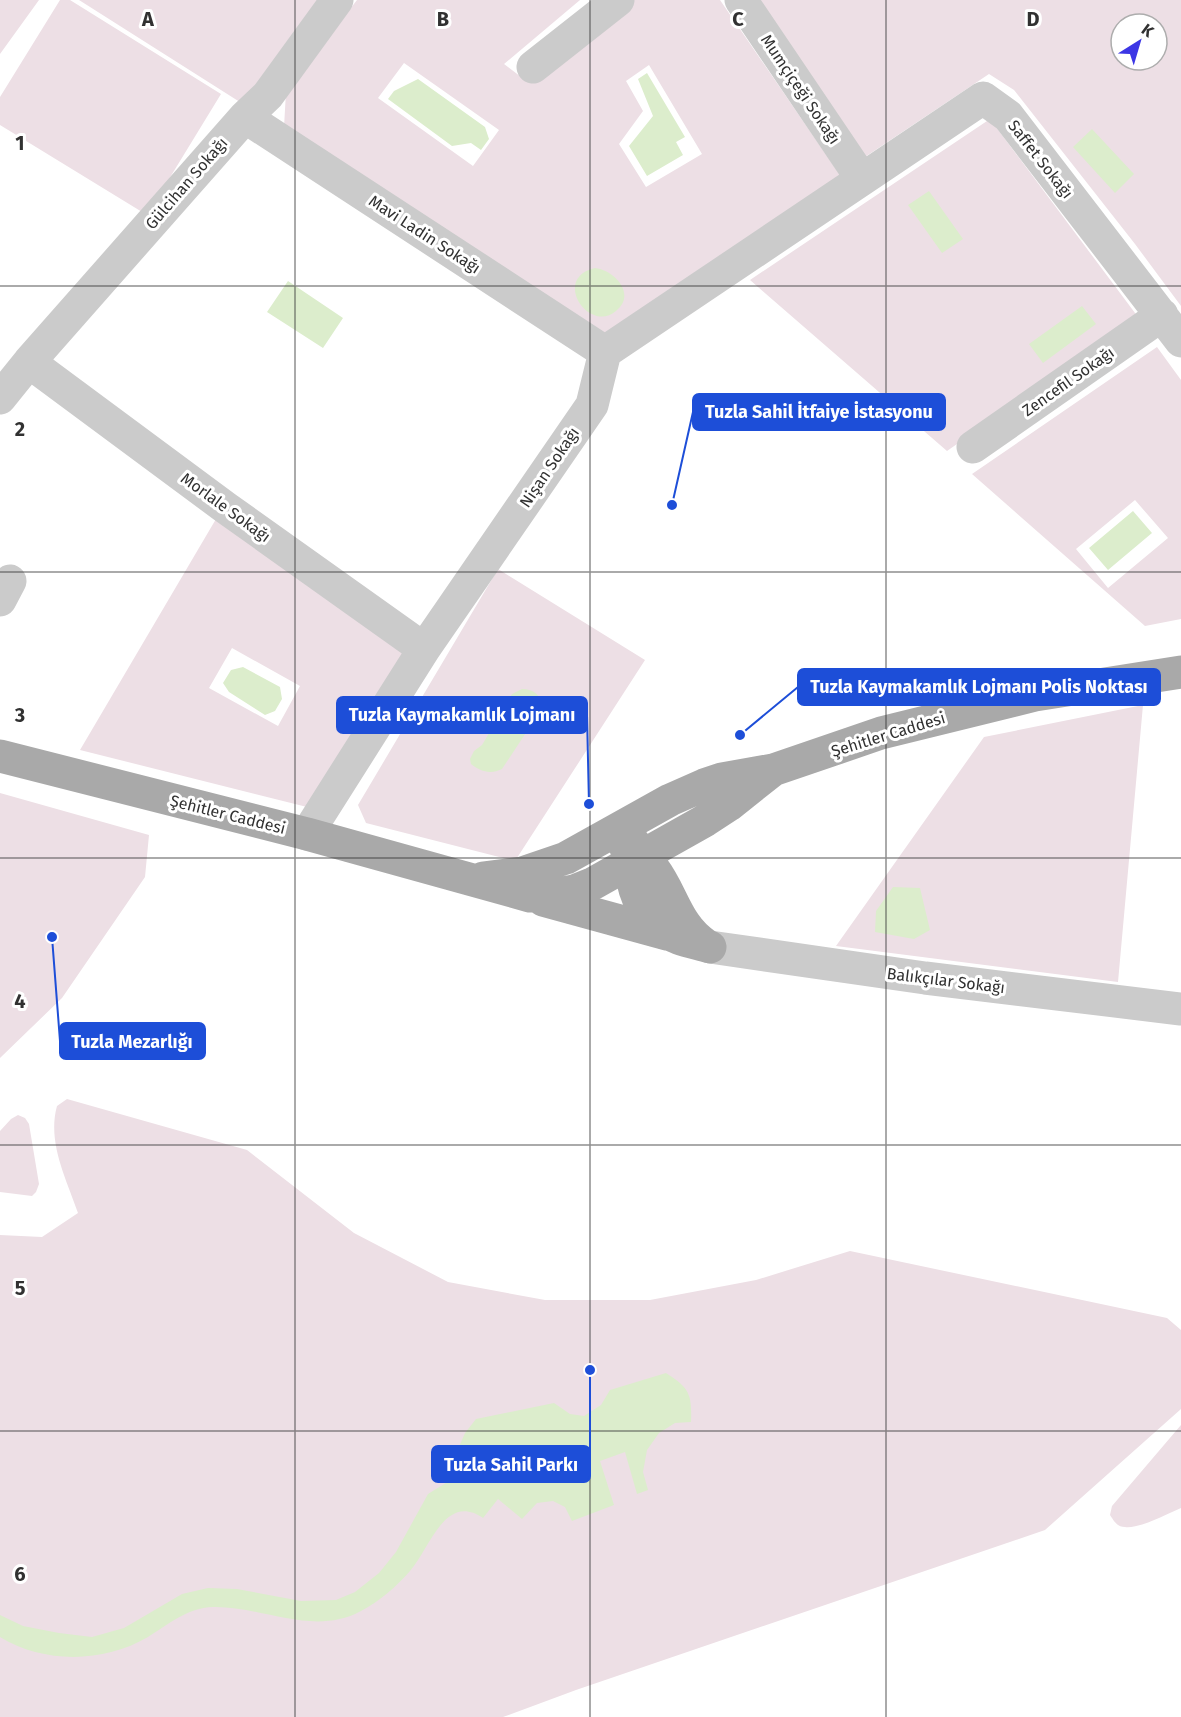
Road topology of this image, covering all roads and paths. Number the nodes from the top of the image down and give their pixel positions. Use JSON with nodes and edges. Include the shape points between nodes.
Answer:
{"nodes":[{"id":1,"x":337,"y":0,"type":"edge"},
{"id":2,"x":618,"y":0,"type":"edge"},
{"id":3,"x":741,"y":0,"type":"edge"},
{"id":4,"x":533,"y":67,"type":"dead end"},
{"id":5,"x":245,"y":117,"type":"junction"},
{"id":6,"x":862,"y":179,"type":"junction"},
{"id":7,"x":1162,"y":315,"type":"junction"},
{"id":8,"x":1181,"y":341,"type":"edge"},
{"id":9,"x":605,"y":352,"type":"junction"},
{"id":10,"x":29,"y":362,"type":"junction"},
{"id":11,"x":0,"y":399,"type":"edge"},
{"id":12,"x":973,"y":447,"type":"dead end"},
{"id":13,"x":424,"y":649,"type":"junction"},
{"id":14,"x":1181,"y":672,"type":"edge"},
{"id":15,"x":0,"y":756,"type":"edge"},
{"id":16,"x":773,"y":770,"type":"junction"},
{"id":17,"x":670,"y":800,"type":"junction"},
{"id":18,"x":706,"y":820,"type":"junction"},
{"id":19,"x":307,"y":834,"type":"junction"},
{"id":20,"x":590,"y":845,"type":"junction"},
{"id":21,"x":636,"y":856,"type":"junction"},
{"id":22,"x":456,"y":876,"type":"junction"},
{"id":23,"x":530,"y":896,"type":"junction"},
{"id":24,"x":676,"y":937,"type":"junction"},
{"id":25,"x":710,"y":947,"type":"junction"},
{"id":26,"x":1181,"y":1009,"type":"edge"}],
"edges":[{"from":1,"to":5,"type":"street","name":"Gülcihan Sokağı","via":[[268,95]]},
{"from":2,"to":4,"type":"street"},
{"from":3,"to":6,"type":"street","name":"Mumçiçeği Sokağı"},
{"from":5,"to":9,"type":"street","name":"Mavi Ladin Sokağı"},
{"from":5,"to":10,"type":"street","name":"Gülcihan Sokağı"},
{"from":6,"to":7,"type":"street","name":"Saffet Sokağı","via":[[983,98],[1008,116]]},
{"from":6,"to":9,"type":"street"},
{"from":7,"to":8,"type":"street","name":"Saffet Sokağı"},
{"from":7,"to":12,"type":"street","name":"Zencefil Sokağı"},
{"from":9,"to":13,"type":"street","name":"Nişan Sokağı","via":[[592,405]]},
{"from":10,"to":11,"type":"street","name":"Gülcihan Sokağı"},
{"from":10,"to":13,"type":"street","name":"Morlale Sokağı"},
{"from":13,"to":19,"type":"street","name":"Nişan Sokağı"},
{"from":14,"to":16,"type":"main road","name":"Şehitler Caddesi","via":[[1035,695],[909,724]]},
{"from":15,"to":19,"type":"main road","name":"Şehitler Caddesi"},
{"from":16,"to":17,"type":"main road","name":"Şehitler Caddesi","via":[[722,779]]},
{"from":16,"to":18,"type":"main road","name":"Şehitler Caddesi"},
{"from":17,"to":20,"type":"main road","name":"Şehitler Caddesi"},
{"from":17,"to":21,"type":"main road","via":[[643,824],[635,838]]},
{"from":18,"to":21,"type":"main road","name":"Şehitler Caddesi"},
{"from":18,"to":25,"type":"main road","via":[[691,834],[680,859],[687,917],[693,930]]},
{"from":19,"to":22,"type":"main road","name":"Şehitler Caddesi"},
{"from":20,"to":21,"type":"main road","via":[[621,844]]},
{"from":20,"to":22,"type":"main road","name":"Şehitler Caddesi","via":[[522,873],[480,878]]},
{"from":21,"to":23,"type":"main road","name":"Şehitler Caddesi","via":[[574,891]]},
{"from":21,"to":24,"type":"main road","via":[[635,890],[644,912]]},
{"from":21,"to":25,"type":"main road","via":[[664,882],[694,937]]},
{"from":22,"to":23,"type":"main road","name":"Şehitler Caddesi"},
{"from":23,"to":24,"type":"main road"},
{"from":24,"to":25,"type":"main road"},
{"from":25,"to":26,"type":"street","name":"Balıkçılar Sokağı"}]}
